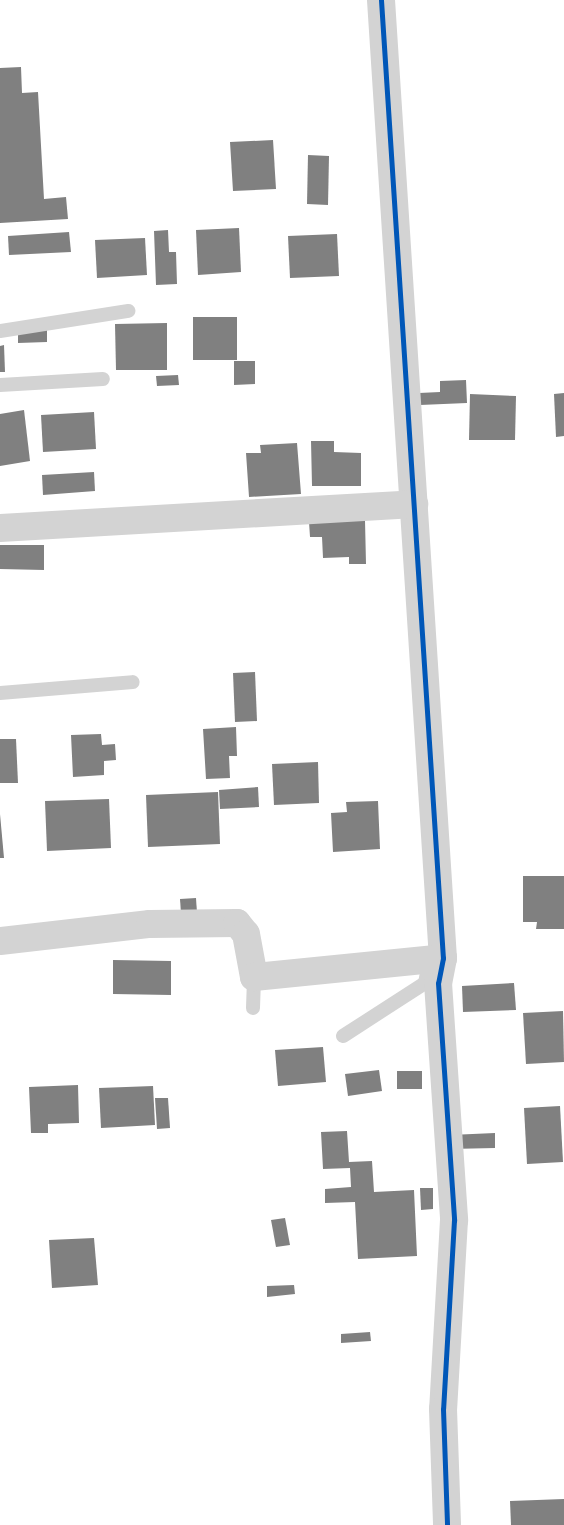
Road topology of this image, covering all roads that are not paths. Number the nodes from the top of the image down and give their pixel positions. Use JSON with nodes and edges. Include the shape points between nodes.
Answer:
{"nodes":[{"id":1,"x":381,"y":0,"type":"edge"},
{"id":2,"x":128,"y":311,"type":"dead end"},
{"id":3,"x":0,"y":331,"type":"edge"},
{"id":4,"x":103,"y":379,"type":"dead end"},
{"id":5,"x":0,"y":385,"type":"edge"},
{"id":6,"x":414,"y":504,"type":"junction"},
{"id":7,"x":0,"y":528,"type":"edge"},
{"id":8,"x":133,"y":682,"type":"dead end"},
{"id":9,"x":0,"y":693,"type":"edge"},
{"id":10,"x":0,"y":941,"type":"edge"},
{"id":11,"x":436,"y":958,"type":"junction"},
{"id":12,"x":254,"y":977,"type":"junction"},
{"id":13,"x":253,"y":1008,"type":"dead end"},
{"id":14,"x":343,"y":1036,"type":"dead end"},
{"id":15,"x":447,"y":1525,"type":"edge"}],
"edges":[{"from":1,"to":6,"type":"street"},
{"from":2,"to":3,"type":"lane"},
{"from":4,"to":5,"type":"lane"},
{"from":6,"to":7,"type":"street"},
{"from":6,"to":11,"type":"street"},
{"from":8,"to":9,"type":"lane"},
{"from":10,"to":12,"type":"street","via":[[150,924],[237,923],[246,934]]},
{"from":11,"to":12,"type":"street"},
{"from":11,"to":14,"type":"lane","via":[[425,983]]},
{"from":11,"to":15,"type":"street","via":[[454,1220],[444,1409]]},
{"from":12,"to":13,"type":"lane"}]}
